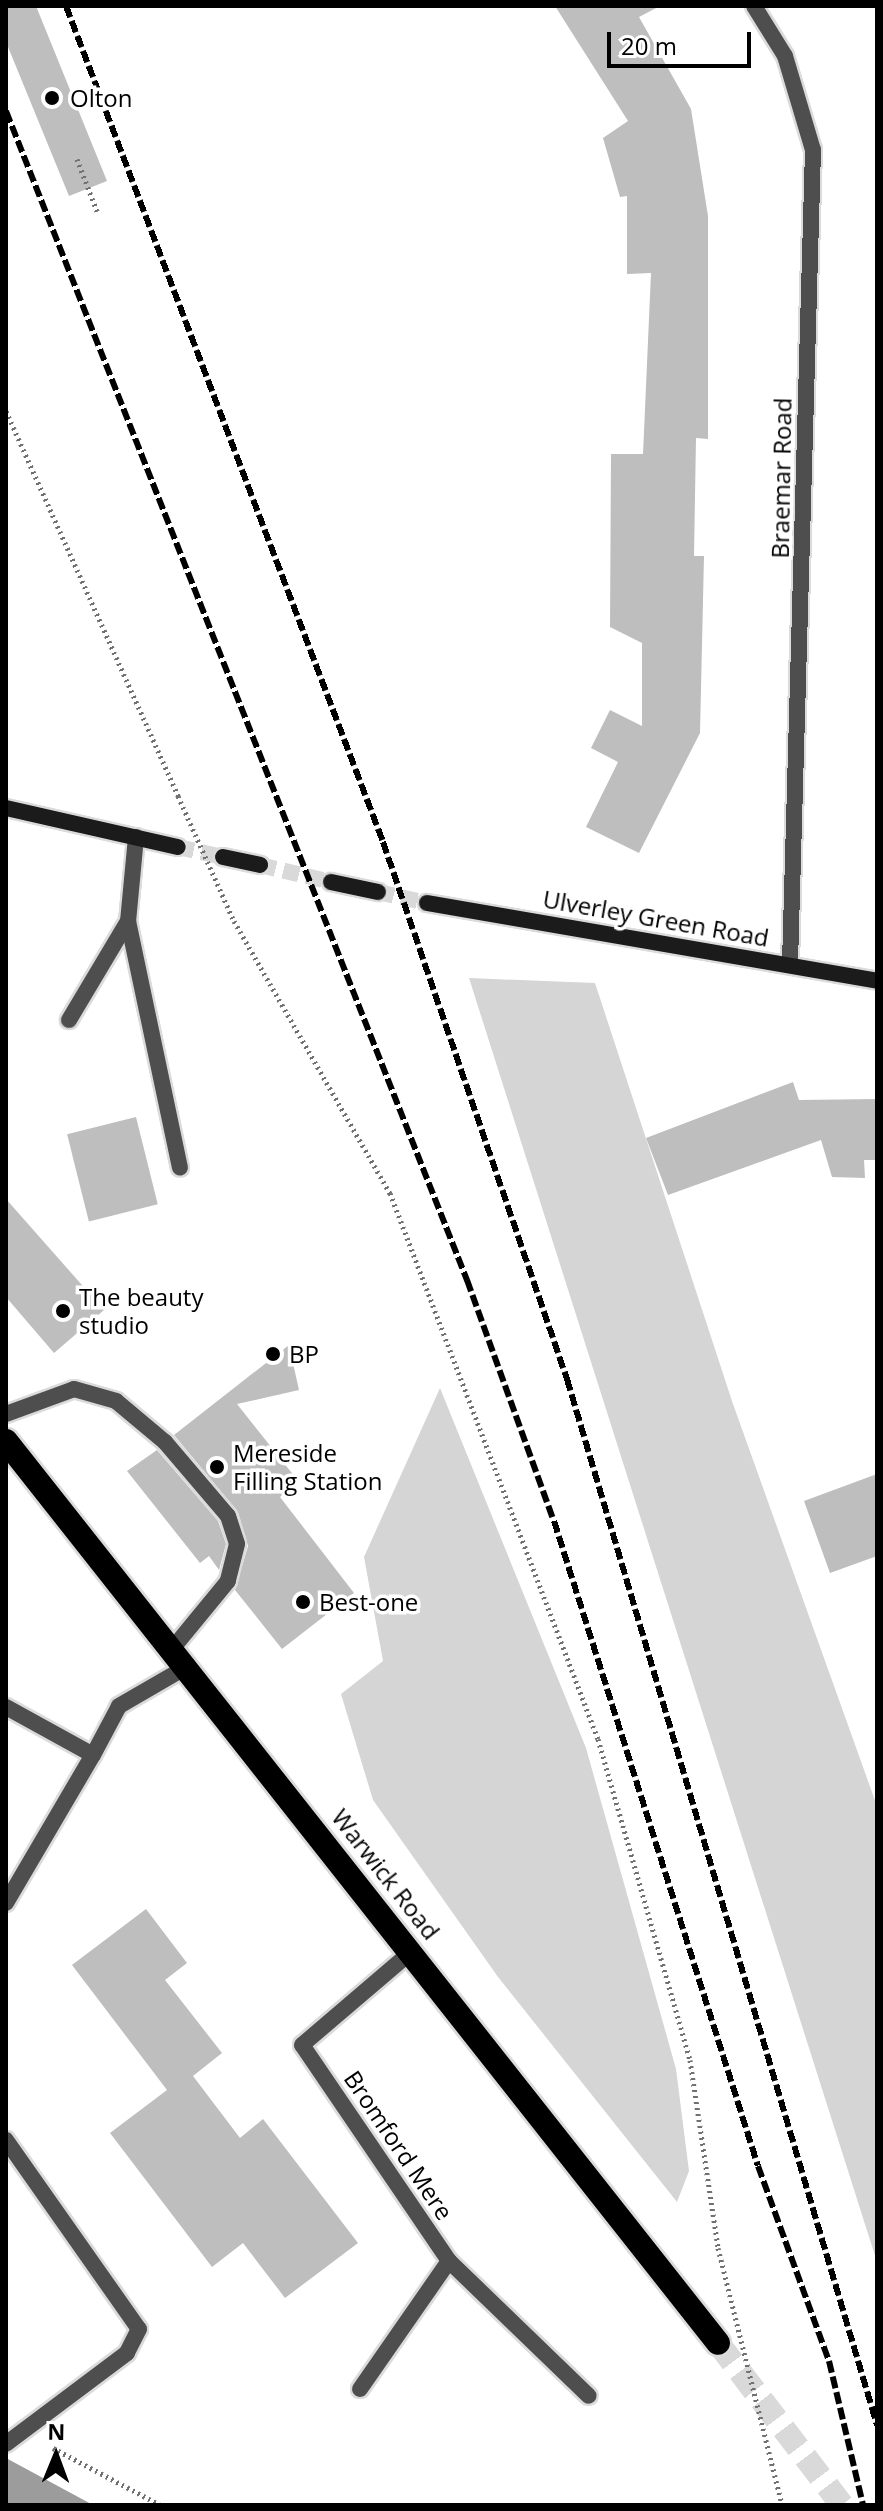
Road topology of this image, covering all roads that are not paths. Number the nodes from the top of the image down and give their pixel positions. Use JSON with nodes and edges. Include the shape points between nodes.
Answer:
{"nodes":[{"id":1,"x":754,"y":6,"type":"edge"},
{"id":2,"x":6,"y":808,"type":"edge"},
{"id":3,"x":136,"y":837,"type":"junction"},
{"id":4,"x":178,"y":847,"type":"tunnel mouth"},
{"id":5,"x":223,"y":857,"type":"tunnel mouth"},
{"id":6,"x":260,"y":865,"type":"tunnel mouth"},
{"id":7,"x":331,"y":882,"type":"tunnel mouth"},
{"id":8,"x":378,"y":892,"type":"tunnel mouth"},
{"id":9,"x":427,"y":903,"type":"tunnel mouth"},
{"id":10,"x":128,"y":921,"type":"junction"},
{"id":11,"x":790,"y":965,"type":"junction"},
{"id":12,"x":877,"y":981,"type":"edge"},
{"id":13,"x":69,"y":1020,"type":"dead end"},
{"id":14,"x":180,"y":1168,"type":"dead end"},
{"id":15,"x":6,"y":1414,"type":"edge"},
{"id":16,"x":6,"y":1441,"type":"edge"},
{"id":17,"x":181,"y":1657,"type":"junction"},
{"id":18,"x":6,"y":1707,"type":"edge"},
{"id":19,"x":93,"y":1755,"type":"junction"},
{"id":20,"x":6,"y":1903,"type":"edge"},
{"id":21,"x":411,"y":1952,"type":"junction"},
{"id":22,"x":6,"y":2140,"type":"edge"},
{"id":23,"x":449,"y":2261,"type":"junction"},
{"id":24,"x":718,"y":2343,"type":"tunnel mouth"},
{"id":25,"x":360,"y":2389,"type":"dead end"},
{"id":26,"x":589,"y":2396,"type":"dead end"},
{"id":27,"x":6,"y":2444,"type":"edge"}],
"edges":[{"from":1,"to":11,"type":"street","name":"Braemar Road","via":[[785,56],[813,150]]},
{"from":2,"to":3,"type":"street"},
{"from":3,"to":4,"type":"street"},
{"from":3,"to":10,"type":"street"},
{"from":5,"to":6,"type":"street"},
{"from":7,"to":8,"type":"street"},
{"from":9,"to":11,"type":"street","name":"Ulverley Green Road"},
{"from":10,"to":13,"type":"street"},
{"from":10,"to":14,"type":"street"},
{"from":11,"to":12,"type":"street","name":"Ulverley Green Road"},
{"from":15,"to":17,"type":"street","via":[[74,1389],[116,1401],[165,1442],[228,1516],[237,1544],[228,1581]]},
{"from":16,"to":17,"type":"highway","name":"Warwick Road"},
{"from":17,"to":19,"type":"street","via":[[119,1706]]},
{"from":17,"to":21,"type":"highway","name":"Warwick Road"},
{"from":18,"to":19,"type":"street"},
{"from":19,"to":20,"type":"street"},
{"from":21,"to":23,"type":"street","name":"Bromford Mere","via":[[302,2045]]},
{"from":21,"to":24,"type":"highway","name":"Warwick Road"},
{"from":22,"to":27,"type":"street","via":[[139,2329],[127,2353],[26,2434]]},
{"from":23,"to":25,"type":"street"},
{"from":23,"to":26,"type":"street"}]}
